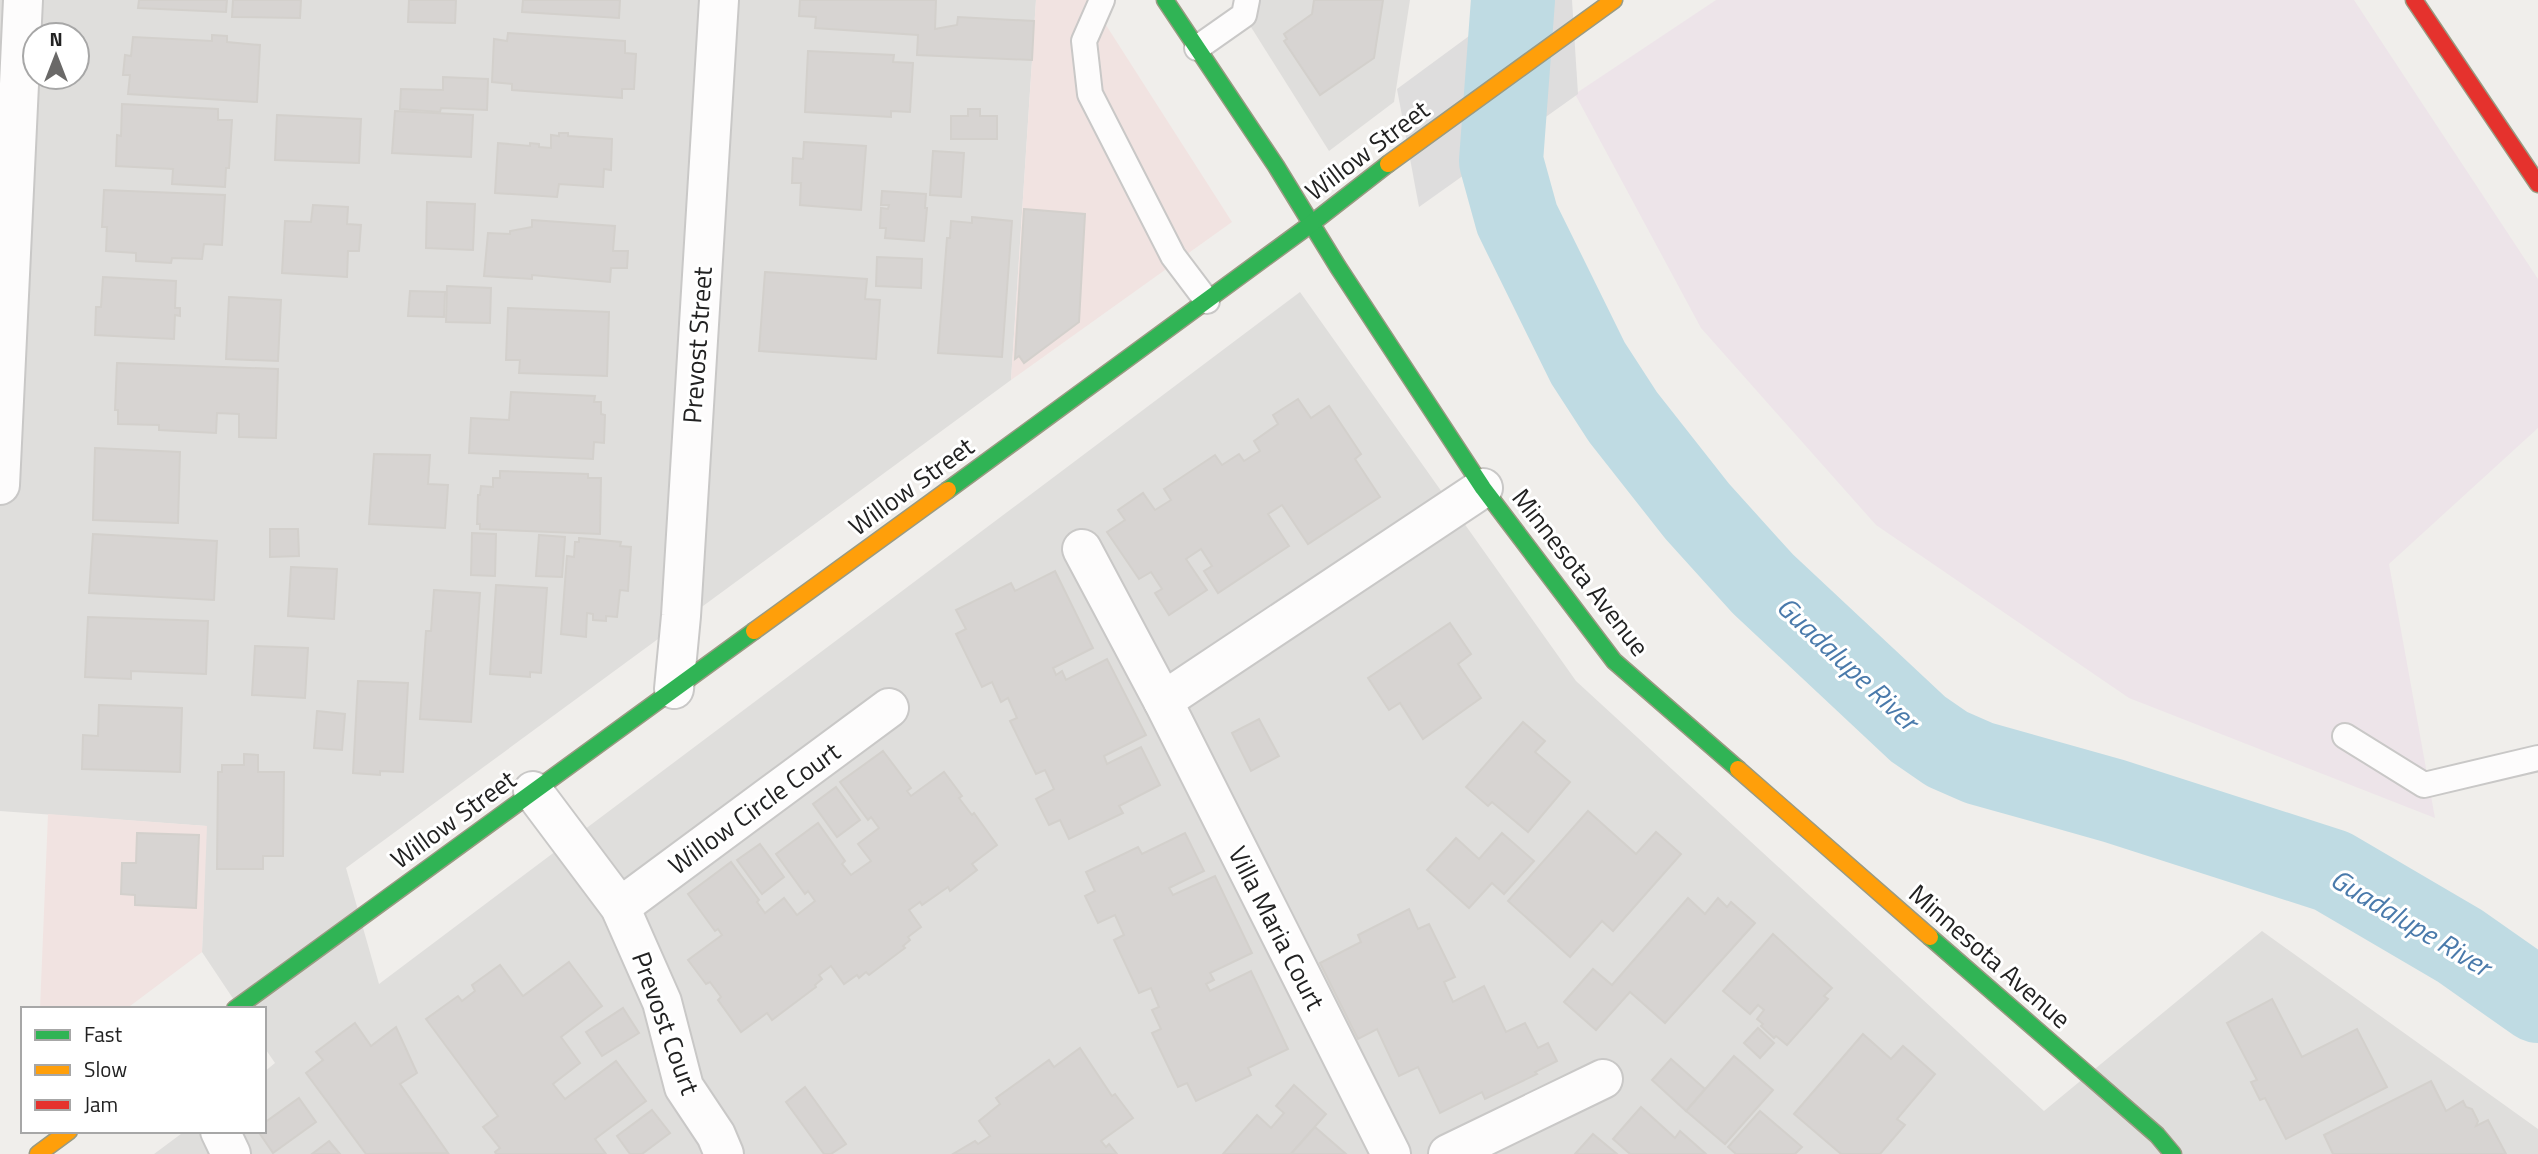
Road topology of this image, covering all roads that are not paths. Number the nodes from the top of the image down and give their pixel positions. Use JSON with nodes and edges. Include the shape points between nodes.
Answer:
{"nodes":[{"id":1,"x":23,"y":0,"type":"edge"},
{"id":2,"x":719,"y":0,"type":"edge"},
{"id":3,"x":1102,"y":0,"type":"edge"},
{"id":4,"x":1165,"y":0,"type":"edge"},
{"id":5,"x":1247,"y":0,"type":"edge"},
{"id":6,"x":1614,"y":0,"type":"edge"},
{"id":7,"x":2414,"y":0,"type":"edge"},
{"id":8,"x":1197,"y":48,"type":"junction"},
{"id":9,"x":2538,"y":184,"type":"edge"},
{"id":10,"x":1311,"y":224,"type":"junction"},
{"id":11,"x":1207,"y":301,"type":"junction"},
{"id":12,"x":0,"y":485,"type":"edge"},
{"id":13,"x":1483,"y":488,"type":"junction"},
{"id":14,"x":1082,"y":549,"type":"dead end"},
{"id":15,"x":674,"y":689,"type":"junction"},
{"id":16,"x":1163,"y":701,"type":"junction"},
{"id":17,"x":888,"y":708,"type":"dead end"},
{"id":18,"x":2345,"y":736,"type":"dead end"},
{"id":19,"x":2538,"y":758,"type":"edge"},
{"id":20,"x":533,"y":791,"type":"junction"},
{"id":21,"x":620,"y":907,"type":"junction"},
{"id":22,"x":238,"y":1007,"type":"edge"},
{"id":23,"x":1603,"y":1079,"type":"dead end"},
{"id":24,"x":66,"y":1133,"type":"edge"},
{"id":25,"x":221,"y":1133,"type":"edge"},
{"id":26,"x":38,"y":1154,"type":"edge"},
{"id":27,"x":231,"y":1154,"type":"edge"},
{"id":28,"x":724,"y":1154,"type":"edge"},
{"id":29,"x":1391,"y":1154,"type":"edge"},
{"id":30,"x":1448,"y":1154,"type":"edge"},
{"id":31,"x":2173,"y":1154,"type":"edge"}],
"edges":[{"from":1,"to":12,"type":"street"},
{"from":2,"to":15,"type":"street","name":"Prevost Street"},
{"from":3,"to":11,"type":"lane","via":[[1084,41],[1090,94],[1173,256]]},
{"from":4,"to":8,"type":"main road","name":"Minnesota Avenue"},
{"from":5,"to":8,"type":"lane","via":[[1244,15]]},
{"from":6,"to":10,"type":"main road","name":"Willow Street"},
{"from":7,"to":9,"type":"main road"},
{"from":8,"to":10,"type":"main road","name":"Minnesota Avenue"},
{"from":10,"to":11,"type":"main road","name":"Willow Street"},
{"from":10,"to":13,"type":"main road","name":"Minnesota Avenue"},
{"from":11,"to":15,"type":"main road","name":"Willow Street"},
{"from":13,"to":16,"type":"street"},
{"from":13,"to":31,"type":"main road","name":"Minnesota Avenue","via":[[1614,660],[2157,1135]]},
{"from":14,"to":16,"type":"street","name":"Villa Maria Court"},
{"from":15,"to":20,"type":"main road","name":"Willow Street"},
{"from":16,"to":29,"type":"street","name":"Villa Maria Court"},
{"from":17,"to":21,"type":"street","name":"Willow Circle Court"},
{"from":18,"to":19,"type":"lane","via":[[2424,785]]},
{"from":20,"to":21,"type":"street","name":"Prevost Court"},
{"from":20,"to":22,"type":"main road","name":"Willow Street"},
{"from":21,"to":28,"type":"street","name":"Prevost Court","via":[[662,1002],[684,1087]]},
{"from":23,"to":30,"type":"street"},
{"from":24,"to":26,"type":"main road"},
{"from":25,"to":27,"type":"street"}]}
